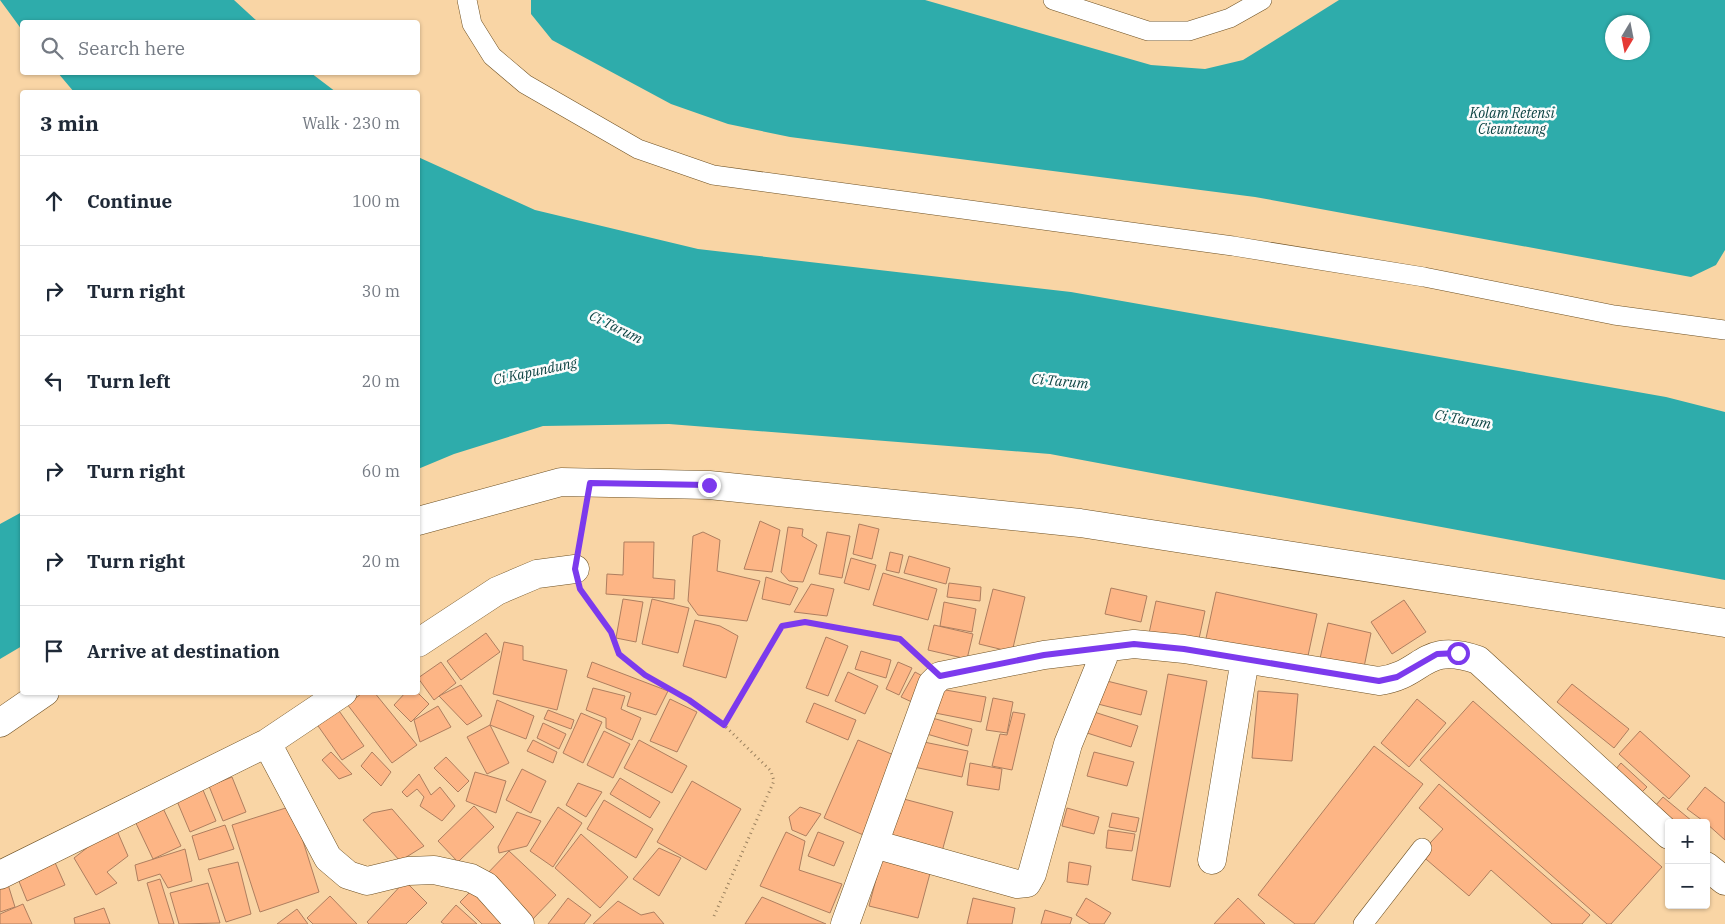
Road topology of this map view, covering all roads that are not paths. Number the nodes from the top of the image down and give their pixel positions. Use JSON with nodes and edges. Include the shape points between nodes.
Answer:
{"nodes":[{"id":1,"x":467,"y":0,"type":"edge"},
{"id":2,"x":1053,"y":0,"type":"edge"},
{"id":3,"x":1262,"y":0,"type":"edge"},
{"id":4,"x":1725,"y":330,"type":"edge"},
{"id":5,"x":420,"y":519,"type":"edge"},
{"id":6,"x":575,"y":569,"type":"road end"},
{"id":7,"x":1725,"y":624,"type":"edge"},
{"id":8,"x":420,"y":642,"type":"edge"},
{"id":9,"x":1107,"y":648,"type":"junction"},
{"id":10,"x":1245,"y":659,"type":"junction"},
{"id":11,"x":41,"y":695,"type":"edge"},
{"id":12,"x":339,"y":695,"type":"edge"},
{"id":13,"x":0,"y":724,"type":"edge"},
{"id":14,"x":267,"y":743,"type":"junction"},
{"id":15,"x":1665,"y":831,"type":"edge"},
{"id":16,"x":874,"y":844,"type":"junction"},
{"id":17,"x":1422,"y":848,"type":"dead end"},
{"id":18,"x":1212,"y":860,"type":"dead end"},
{"id":19,"x":1710,"y":869,"type":"edge"},
{"id":20,"x":0,"y":875,"type":"edge"},
{"id":21,"x":1725,"y":881,"type":"edge"},
{"id":22,"x":520,"y":924,"type":"edge"},
{"id":23,"x":845,"y":924,"type":"edge"},
{"id":24,"x":1363,"y":924,"type":"edge"}],
"edges":[{"from":1,"to":4,"type":"lane","via":[[472,24],[492,56],[525,84],[638,149],[713,175],[1233,246],[1424,277],[1614,315]]},
{"from":2,"to":3,"type":"lane","via":[[1148,31],[1189,31],[1230,18]]},
{"from":5,"to":7,"type":"street","via":[[561,482],[709,485],[1080,523]]},
{"from":6,"to":8,"type":"street","via":[[537,574],[498,591]]},
{"from":9,"to":10,"type":"street","via":[[1134,644]]},
{"from":9,"to":16,"type":"street","via":[[1044,655],[940,676],[932,684]]},
{"from":9,"to":16,"type":"street","via":[[1068,744],[1027,883],[1017,884]]},
{"from":10,"to":15,"type":"street","via":[[1379,681],[1397,677],[1437,654],[1458,653],[1478,660]]},
{"from":10,"to":18,"type":"street"},
{"from":11,"to":13,"type":"street"},
{"from":12,"to":14,"type":"street"},
{"from":14,"to":20,"type":"street"},
{"from":14,"to":22,"type":"street","via":[[328,858],[348,876],[367,880],[408,871],[434,870],[471,878],[486,886]]},
{"from":16,"to":23,"type":"street"},
{"from":17,"to":24,"type":"lane"},
{"from":19,"to":21,"type":"street"}]}
